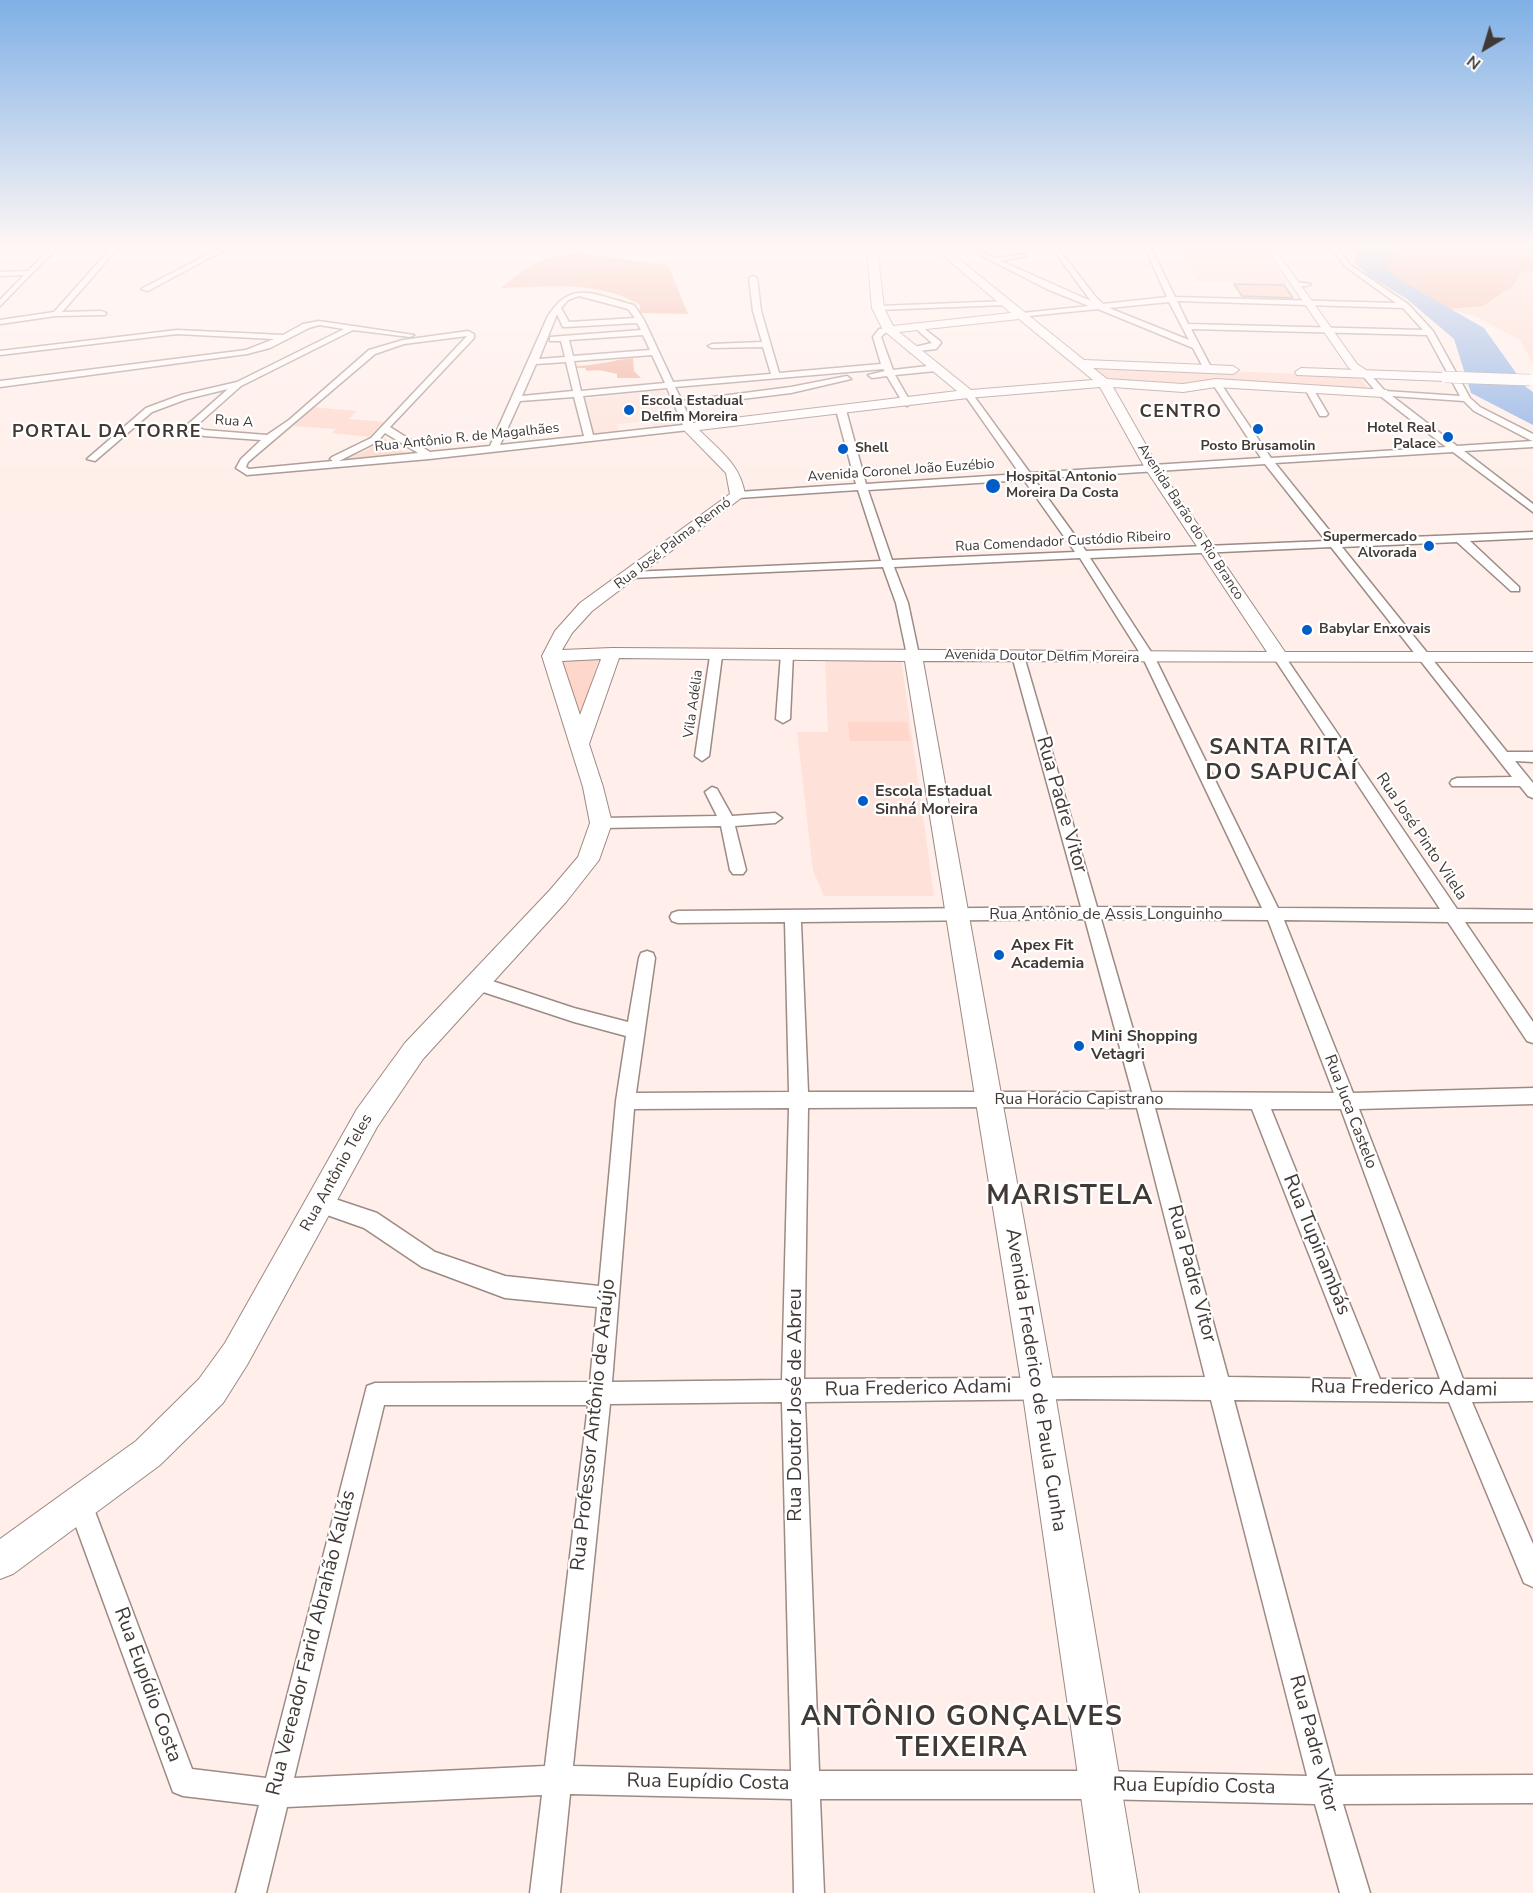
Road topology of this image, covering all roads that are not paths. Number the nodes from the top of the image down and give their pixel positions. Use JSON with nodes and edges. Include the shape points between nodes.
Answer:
{"nodes":[{"id":1,"x":141,"y":336,"type":"edge"},
{"id":2,"x":272,"y":336,"type":"edge"},
{"id":3,"x":335,"y":336,"type":"edge"},
{"id":4,"x":406,"y":336,"type":"edge"},
{"id":5,"x":445,"y":336,"type":"edge"},
{"id":6,"x":471,"y":336,"type":"edge"},
{"id":7,"x":544,"y":336,"type":"edge"},
{"id":8,"x":595,"y":336,"type":"edge"},
{"id":9,"x":647,"y":336,"type":"edge"},
{"id":10,"x":764,"y":336,"type":"edge"},
{"id":11,"x":878,"y":336,"type":"edge"},
{"id":12,"x":897,"y":336,"type":"edge"},
{"id":13,"x":928,"y":336,"type":"edge"},
{"id":14,"x":1048,"y":336,"type":"edge"},
{"id":15,"x":1172,"y":336,"type":"edge"},
{"id":16,"x":1190,"y":336,"type":"edge"},
{"id":17,"x":1332,"y":336,"type":"edge"},
{"id":18,"x":1344,"y":336,"type":"edge"},
{"id":19,"x":1432,"y":336,"type":"edge"},
{"id":20,"x":287,"y":337,"type":"joint"},
{"id":21,"x":426,"y":339,"type":"junction"},
{"id":22,"x":564,"y":339,"type":"junction"},
{"id":23,"x":543,"y":340,"type":"junction"},
{"id":24,"x":766,"y":344,"type":"junction"},
{"id":25,"x":712,"y":346,"type":"dead end"},
{"id":26,"x":1196,"y":346,"type":"junction"},
{"id":27,"x":913,"y":350,"type":"junction"},
{"id":28,"x":654,"y":352,"type":"junction"},
{"id":29,"x":2,"y":353,"type":"edge"},
{"id":30,"x":456,"y":353,"type":"junction"},
{"id":31,"x":568,"y":360,"type":"junction"},
{"id":32,"x":533,"y":362,"type":"junction"},
{"id":33,"x":1082,"y":364,"type":"junction"},
{"id":34,"x":936,"y":368,"type":"junction"},
{"id":35,"x":889,"y":369,"type":"junction"},
{"id":36,"x":1208,"y":369,"type":"junction"},
{"id":37,"x":1242,"y":370,"type":"dead end"},
{"id":38,"x":1287,"y":372,"type":"dead end"},
{"id":39,"x":1365,"y":374,"type":"junction"},
{"id":40,"x":777,"y":376,"type":"junction"},
{"id":41,"x":1531,"y":380,"type":"edge"},
{"id":42,"x":1104,"y":383,"type":"junction"},
{"id":43,"x":1216,"y":383,"type":"junction"},
{"id":44,"x":0,"y":384,"type":"edge"},
{"id":45,"x":240,"y":384,"type":"junction"},
{"id":46,"x":669,"y":386,"type":"junction"},
{"id":47,"x":1309,"y":389,"type":"junction"},
{"id":48,"x":1382,"y":393,"type":"junction"},
{"id":49,"x":968,"y":394,"type":"junction"},
{"id":50,"x":576,"y":395,"type":"junction"},
{"id":51,"x":517,"y":399,"type":"junction"},
{"id":52,"x":1466,"y":399,"type":"junction"},
{"id":53,"x":907,"y":402,"type":"junction"},
{"id":54,"x":679,"y":404,"type":"junction"},
{"id":55,"x":842,"y":410,"type":"junction"},
{"id":56,"x":1323,"y":414,"type":"dead end"},
{"id":57,"x":689,"y":427,"type":"junction"},
{"id":58,"x":384,"y":428,"type":"junction"},
{"id":59,"x":269,"y":438,"type":"junction"},
{"id":60,"x":1533,"y":438,"type":"edge"},
{"id":61,"x":589,"y":439,"type":"junction"},
{"id":62,"x":1533,"y":444,"type":"edge"},
{"id":63,"x":494,"y":449,"type":"junction"},
{"id":64,"x":1455,"y":449,"type":"junction"},
{"id":65,"x":429,"y":456,"type":"junction"},
{"id":66,"x":92,"y":459,"type":"dead end"},
{"id":67,"x":1268,"y":460,"type":"junction"},
{"id":68,"x":317,"y":466,"type":"junction"},
{"id":69,"x":1152,"y":468,"type":"junction"},
{"id":70,"x":1026,"y":476,"type":"junction"},
{"id":71,"x":863,"y":487,"type":"junction"},
{"id":72,"x":738,"y":495,"type":"junction"},
{"id":73,"x":1533,"y":509,"type":"edge"},
{"id":74,"x":1533,"y":535,"type":"edge"},
{"id":75,"x":1461,"y":539,"type":"junction"},
{"id":76,"x":1334,"y":544,"type":"junction"},
{"id":77,"x":1207,"y":550,"type":"junction"},
{"id":78,"x":1083,"y":555,"type":"junction"},
{"id":79,"x":888,"y":564,"type":"junction"},
{"id":80,"x":631,"y":575,"type":"junction"},
{"id":81,"x":1515,"y":589,"type":"dead end"},
{"id":82,"x":612,"y":653,"type":"junction"},
{"id":83,"x":787,"y":654,"type":"junction"},
{"id":84,"x":913,"y":655,"type":"junction"},
{"id":85,"x":551,"y":656,"type":"junction"},
{"id":86,"x":717,"y":656,"type":"junction"},
{"id":87,"x":1018,"y":656,"type":"junction"},
{"id":88,"x":1425,"y":657,"type":"junction"},
{"id":89,"x":1533,"y":657,"type":"edge"},
{"id":90,"x":1149,"y":658,"type":"junction"},
{"id":91,"x":1280,"y":658,"type":"junction"},
{"id":92,"x":783,"y":719,"type":"dead end"},
{"id":93,"x":579,"y":744,"type":"junction"},
{"id":94,"x":702,"y":756,"type":"dead end"},
{"id":95,"x":1503,"y":756,"type":"junction"},
{"id":96,"x":1533,"y":757,"type":"edge"},
{"id":97,"x":1523,"y":781,"type":"junction"},
{"id":98,"x":1457,"y":783,"type":"dead end"},
{"id":99,"x":712,"y":792,"type":"dead end"},
{"id":100,"x":1533,"y":793,"type":"edge"},
{"id":101,"x":775,"y":818,"type":"dead end"},
{"id":102,"x":727,"y":821,"type":"junction"},
{"id":103,"x":601,"y":823,"type":"junction"},
{"id":104,"x":738,"y":870,"type":"dead end"},
{"id":105,"x":1092,"y":913,"type":"junction"},
{"id":106,"x":1452,"y":915,"type":"junction"},
{"id":107,"x":957,"y":916,"type":"junction"},
{"id":108,"x":1274,"y":916,"type":"junction"},
{"id":109,"x":1533,"y":916,"type":"edge"},
{"id":110,"x":678,"y":917,"type":"dead end"},
{"id":111,"x":793,"y":917,"type":"junction"},
{"id":112,"x":647,"y":958,"type":"dead end"},
{"id":113,"x":477,"y":983,"type":"junction"},
{"id":114,"x":635,"y":1032,"type":"junction"},
{"id":115,"x":1533,"y":1036,"type":"edge"},
{"id":116,"x":1533,"y":1096,"type":"edge"},
{"id":117,"x":988,"y":1099,"type":"junction"},
{"id":118,"x":1144,"y":1100,"type":"junction"},
{"id":119,"x":1258,"y":1100,"type":"junction"},
{"id":120,"x":625,"y":1101,"type":"junction"},
{"id":121,"x":799,"y":1101,"type":"junction"},
{"id":122,"x":1347,"y":1101,"type":"junction"},
{"id":123,"x":320,"y":1203,"type":"junction"},
{"id":124,"x":608,"y":1297,"type":"junction"},
{"id":125,"x":1038,"y":1388,"type":"junction"},
{"id":126,"x":1221,"y":1388,"type":"junction"},
{"id":127,"x":1373,"y":1389,"type":"junction"},
{"id":128,"x":1533,"y":1390,"type":"edge"},
{"id":129,"x":793,"y":1391,"type":"junction"},
{"id":130,"x":1456,"y":1392,"type":"junction"},
{"id":131,"x":375,"y":1394,"type":"joint"},
{"id":132,"x":600,"y":1395,"type":"junction"},
{"id":133,"x":79,"y":1502,"type":"junction"},
{"id":134,"x":0,"y":1561,"type":"edge"},
{"id":135,"x":1533,"y":1574,"type":"edge"},
{"id":136,"x":556,"y":1780,"type":"junction"},
{"id":137,"x":805,"y":1785,"type":"junction"},
{"id":138,"x":1099,"y":1785,"type":"junction"},
{"id":139,"x":1533,"y":1789,"type":"edge"},
{"id":140,"x":1325,"y":1790,"type":"junction"},
{"id":141,"x":274,"y":1793,"type":"junction"},
{"id":142,"x":251,"y":1893,"type":"edge"},
{"id":143,"x":545,"y":1893,"type":"edge"},
{"id":144,"x":809,"y":1893,"type":"edge"},
{"id":145,"x":1117,"y":1893,"type":"edge"},
{"id":146,"x":1355,"y":1893,"type":"edge"}],
"edges":[{"from":1,"to":29,"type":"street"},
{"from":2,"to":20,"type":"street"},
{"from":3,"to":45,"type":"street"},
{"from":4,"to":21,"type":"street"},
{"from":5,"to":21,"type":"street"},
{"from":6,"to":30,"type":"street"},
{"from":7,"to":23,"type":"street"},
{"from":8,"to":22,"type":"street"},
{"from":9,"to":28,"type":"street"},
{"from":10,"to":24,"type":"street"},
{"from":11,"to":35,"type":"street"},
{"from":12,"to":27,"type":"main road"},
{"from":13,"to":27,"type":"street","via":[[937,345]]},
{"from":14,"to":33,"type":"main road","name":"Avenida Barão do Rio Branco"},
{"from":15,"to":26,"type":"street"},
{"from":16,"to":26,"type":"street"},
{"from":17,"to":39,"type":"street","via":[[1353,366]]},
{"from":18,"to":39,"type":"street","via":[[1365,366]]},
{"from":19,"to":52,"type":"street"},
{"from":20,"to":44,"type":"street","via":[[267,346],[216,357]]},
{"from":21,"to":30,"type":"street","via":[[447,345]]},
{"from":21,"to":59,"type":"street","via":[[372,352]]},
{"from":22,"to":23,"type":"street"},
{"from":22,"to":31,"type":"street"},
{"from":23,"to":32,"type":"street"},
{"from":24,"to":25,"type":"street"},
{"from":24,"to":40,"type":"street"},
{"from":26,"to":36,"type":"street"},
{"from":27,"to":34,"type":"main road"},
{"from":28,"to":31,"type":"street"},
{"from":28,"to":46,"type":"street"},
{"from":30,"to":58,"type":"street"},
{"from":31,"to":32,"type":"street"},
{"from":31,"to":50,"type":"street"},
{"from":32,"to":51,"type":"street"},
{"from":33,"to":36,"type":"main road"},
{"from":33,"to":42,"type":"main road","name":"Avenida Barão do Rio Branco"},
{"from":34,"to":35,"type":"street"},
{"from":34,"to":49,"type":"main road"},
{"from":35,"to":40,"type":"street"},
{"from":35,"to":53,"type":"street"},
{"from":35,"to":54,"type":"street"},
{"from":36,"to":37,"type":"main road"},
{"from":38,"to":39,"type":"main road"},
{"from":39,"to":41,"type":"main road","bridge":true},
{"from":39,"to":48,"type":"street"},
{"from":40,"to":46,"type":"street"},
{"from":42,"to":43,"type":"main road","via":[[1183,388]]},
{"from":42,"to":49,"type":"main road"},
{"from":42,"to":69,"type":"main road","name":"Avenida Barão do Rio Branco"},
{"from":43,"to":47,"type":"main road"},
{"from":43,"to":67,"type":"street"},
{"from":45,"to":59,"type":"street","name":"Rua A","via":[[194,423],[193,430]]},
{"from":45,"to":66,"type":"street","via":[[149,410]]},
{"from":46,"to":50,"type":"street"},
{"from":46,"to":54,"type":"street"},
{"from":47,"to":48,"type":"main road"},
{"from":47,"to":56,"type":"street"},
{"from":48,"to":52,"type":"street"},
{"from":48,"to":64,"type":"street"},
{"from":49,"to":53,"type":"main road"},
{"from":49,"to":70,"type":"street","name":"Rua Juca Castelo"},
{"from":50,"to":51,"type":"street"},
{"from":50,"to":61,"type":"street"},
{"from":51,"to":63,"type":"street"},
{"from":52,"to":60,"type":"street","via":[[1492,418]]},
{"from":53,"to":55,"type":"main road"},
{"from":54,"to":57,"type":"street"},
{"from":55,"to":57,"type":"main road"},
{"from":55,"to":71,"type":"street"},
{"from":57,"to":61,"type":"street","name":"Rua Antônio R. de Magalhães"},
{"from":57,"to":72,"type":"main road","name":"Rua José Palma Rennó","via":[[732,471]]},
{"from":58,"to":65,"type":"street"},
{"from":58,"to":68,"type":"street","via":[[356,451]]},
{"from":59,"to":68,"type":"street","name":"Rua Antônio R. de Magalhães","via":[[241,468],[248,472]]},
{"from":61,"to":63,"type":"street","name":"Rua Antônio R. de Magalhães"},
{"from":62,"to":64,"type":"street","name":"Avenida Coronel João Euzébio"},
{"from":63,"to":65,"type":"street","name":"Rua Antônio R. de Magalhães"},
{"from":64,"to":67,"type":"street","name":"Avenida Coronel João Euzébio"},
{"from":64,"to":73,"type":"street"},
{"from":65,"to":68,"type":"street","name":"Rua Antônio R. de Magalhães"},
{"from":67,"to":69,"type":"street","name":"Avenida Coronel João Euzébio"},
{"from":67,"to":76,"type":"street"},
{"from":69,"to":70,"type":"street","name":"Avenida Coronel João Euzébio"},
{"from":69,"to":77,"type":"main road","name":"Avenida Barão do Rio Branco"},
{"from":70,"to":71,"type":"street","name":"Avenida Coronel João Euzébio"},
{"from":70,"to":78,"type":"street","name":"Rua Juca Castelo"},
{"from":71,"to":72,"type":"street","name":"Avenida Coronel João Euzébio"},
{"from":71,"to":79,"type":"street"},
{"from":72,"to":80,"type":"main road","name":"Rua José Palma Rennó"},
{"from":74,"to":75,"type":"street","name":"Rua Comendador Custódio Ribeiro"},
{"from":75,"to":76,"type":"street","name":"Rua Comendador Custódio Ribeiro"},
{"from":75,"to":81,"type":"street"},
{"from":76,"to":77,"type":"street","name":"Rua Comendador Custódio Ribeiro"},
{"from":76,"to":88,"type":"street"},
{"from":77,"to":78,"type":"street","name":"Rua Comendador Custódio Ribeiro"},
{"from":77,"to":91,"type":"main road","name":"Avenida Barão do Rio Branco"},
{"from":78,"to":79,"type":"street","name":"Rua Comendador Custódio Ribeiro"},
{"from":78,"to":90,"type":"street","name":"Rua Juca Castelo"},
{"from":79,"to":80,"type":"street","name":"Rua Comendador Custódio Ribeiro"},
{"from":79,"to":84,"type":"street","via":[[902,603]]},
{"from":80,"to":85,"type":"main road","name":"Rua José Palma Rennó","via":[[586,607],[566,627]]},
{"from":82,"to":85,"type":"main road","name":"Avenida Doutor Delfim Moreira"},
{"from":82,"to":86,"type":"main road","name":"Avenida Doutor Delfim Moreira"},
{"from":82,"to":93,"type":"main road"},
{"from":83,"to":84,"type":"main road","name":"Avenida Doutor Delfim Moreira"},
{"from":83,"to":86,"type":"main road","name":"Avenida Doutor Delfim Moreira"},
{"from":83,"to":92,"type":"street"},
{"from":84,"to":87,"type":"main road","name":"Avenida Doutor Delfim Moreira"},
{"from":84,"to":107,"type":"main road","name":"Avenida Frederico de Paula Cunha"},
{"from":85,"to":93,"type":"main road"},
{"from":86,"to":94,"type":"street","name":"Vila Adélia"},
{"from":87,"to":90,"type":"main road","name":"Avenida Doutor Delfim Moreira"},
{"from":87,"to":105,"type":"street","name":"Rua Padre Vitor"},
{"from":88,"to":89,"type":"main road","name":"Avenida Doutor Delfim Moreira"},
{"from":88,"to":91,"type":"main road","name":"Avenida Doutor Delfim Moreira"},
{"from":88,"to":95,"type":"street"},
{"from":90,"to":91,"type":"main road","name":"Avenida Doutor Delfim Moreira"},
{"from":90,"to":108,"type":"street","name":"Rua Juca Castelo"},
{"from":91,"to":106,"type":"street","name":"Rua José Pinto Vilela"},
{"from":93,"to":103,"type":"main road"},
{"from":95,"to":96,"type":"street"},
{"from":95,"to":97,"type":"street"},
{"from":97,"to":98,"type":"street"},
{"from":97,"to":100,"type":"street"},
{"from":99,"to":102,"type":"street"},
{"from":101,"to":102,"type":"street"},
{"from":102,"to":103,"type":"street"},
{"from":102,"to":104,"type":"street"},
{"from":103,"to":113,"type":"main road","name":"Rua Antônio Teles","via":[[588,860]]},
{"from":105,"to":107,"type":"street","name":"Rua Antônio de Assis Longuinho"},
{"from":105,"to":108,"type":"street","name":"Rua Antônio de Assis Longuinho"},
{"from":105,"to":118,"type":"street","name":"Rua Padre Vitor"},
{"from":106,"to":108,"type":"street","name":"Rua Antônio de Assis Longuinho"},
{"from":106,"to":109,"type":"street","name":"Rua Antônio de Assis Longuinho"},
{"from":106,"to":115,"type":"street","name":"Rua José Pinto Vilela"},
{"from":107,"to":111,"type":"street","name":"Rua Antônio de Assis Longuinho"},
{"from":107,"to":117,"type":"main road","name":"Avenida Frederico de Paula Cunha"},
{"from":108,"to":122,"type":"street","name":"Rua Juca Castelo"},
{"from":110,"to":111,"type":"street","name":"Rua Antônio de Assis Longuinho"},
{"from":111,"to":121,"type":"street","name":"Rua Doutor José de Abreu"},
{"from":112,"to":114,"type":"street","name":"Rua Professor Antônio de Araújo"},
{"from":113,"to":114,"type":"street"},
{"from":113,"to":123,"type":"main road","name":"Rua Antônio Teles","via":[[414,1051],[367,1118]]},
{"from":114,"to":120,"type":"street","name":"Rua Professor Antônio de Araújo"},
{"from":116,"to":122,"type":"street","name":"Rua Horácio Capistrano"},
{"from":117,"to":118,"type":"street","name":"Rua Horácio Capistrano"},
{"from":117,"to":121,"type":"street","name":"Rua Horácio Capistrano"},
{"from":117,"to":125,"type":"main road","name":"Avenida Frederico de Paula Cunha"},
{"from":118,"to":119,"type":"street","name":"Rua Horácio Capistrano"},
{"from":118,"to":126,"type":"street","name":"Rua Padre Vitor"},
{"from":119,"to":122,"type":"street","name":"Rua Horácio Capistrano"},
{"from":119,"to":127,"type":"street","name":"Rua Tupinambás"},
{"from":120,"to":121,"type":"street","name":"Rua Horácio Capistrano"},
{"from":120,"to":124,"type":"street","name":"Rua Professor Antônio de Araújo"},
{"from":121,"to":129,"type":"street","name":"Rua Doutor José de Abreu"},
{"from":122,"to":130,"type":"street","name":"Rua Juca Castelo"},
{"from":123,"to":124,"type":"street","via":[[370,1220],[429,1260],[505,1287]]},
{"from":123,"to":133,"type":"main road","name":"Rua Antônio Teles","via":[[236,1354],[211,1391],[148,1453]]},
{"from":124,"to":132,"type":"street","name":"Rua Professor Antônio de Araújo"},
{"from":125,"to":126,"type":"street","name":"Rua Frederico Adami"},
{"from":125,"to":129,"type":"street","name":"Rua Frederico Adami"},
{"from":125,"to":138,"type":"main road","name":"Avenida Frederico de Paula Cunha"},
{"from":126,"to":127,"type":"street","name":"Rua Frederico Adami"},
{"from":126,"to":140,"type":"street","name":"Rua Padre Vitor"},
{"from":127,"to":130,"type":"street","name":"Rua Frederico Adami"},
{"from":128,"to":130,"type":"street","name":"Rua Frederico Adami"},
{"from":129,"to":132,"type":"street","name":"Rua Frederico Adami"},
{"from":129,"to":137,"type":"street","name":"Rua Doutor José de Abreu"},
{"from":130,"to":135,"type":"street","name":"Rua Juca Castelo"},
{"from":131,"to":132,"type":"street","name":"Rua Frederico Adami"},
{"from":131,"to":141,"type":"street","name":"Rua Vereador Farid Abrahão Kallás"},
{"from":132,"to":136,"type":"street","name":"Rua Professor Antônio de Araújo"},
{"from":133,"to":134,"type":"main road","name":"Rua Antônio Teles"},
{"from":133,"to":141,"type":"street","name":"Rua Eupídio Costa","via":[[183,1782]]},
{"from":136,"to":137,"type":"street","name":"Rua Eupídio Costa"},
{"from":136,"to":141,"type":"street","name":"Rua Eupídio Costa"},
{"from":136,"to":143,"type":"street","name":"Rua Professor Antônio de Araújo"},
{"from":137,"to":138,"type":"street","name":"Rua Eupídio Costa"},
{"from":137,"to":144,"type":"street","name":"Rua Doutor José de Abreu"},
{"from":138,"to":140,"type":"street","name":"Rua Eupídio Costa"},
{"from":138,"to":145,"type":"main road","name":"Avenida Frederico de Paula Cunha"},
{"from":139,"to":140,"type":"street","name":"Rua Eupídio Costa"},
{"from":140,"to":146,"type":"street","name":"Rua Padre Vitor"},
{"from":141,"to":142,"type":"street","name":"Rua Vereador Farid Abrahão Kallás"}]}
